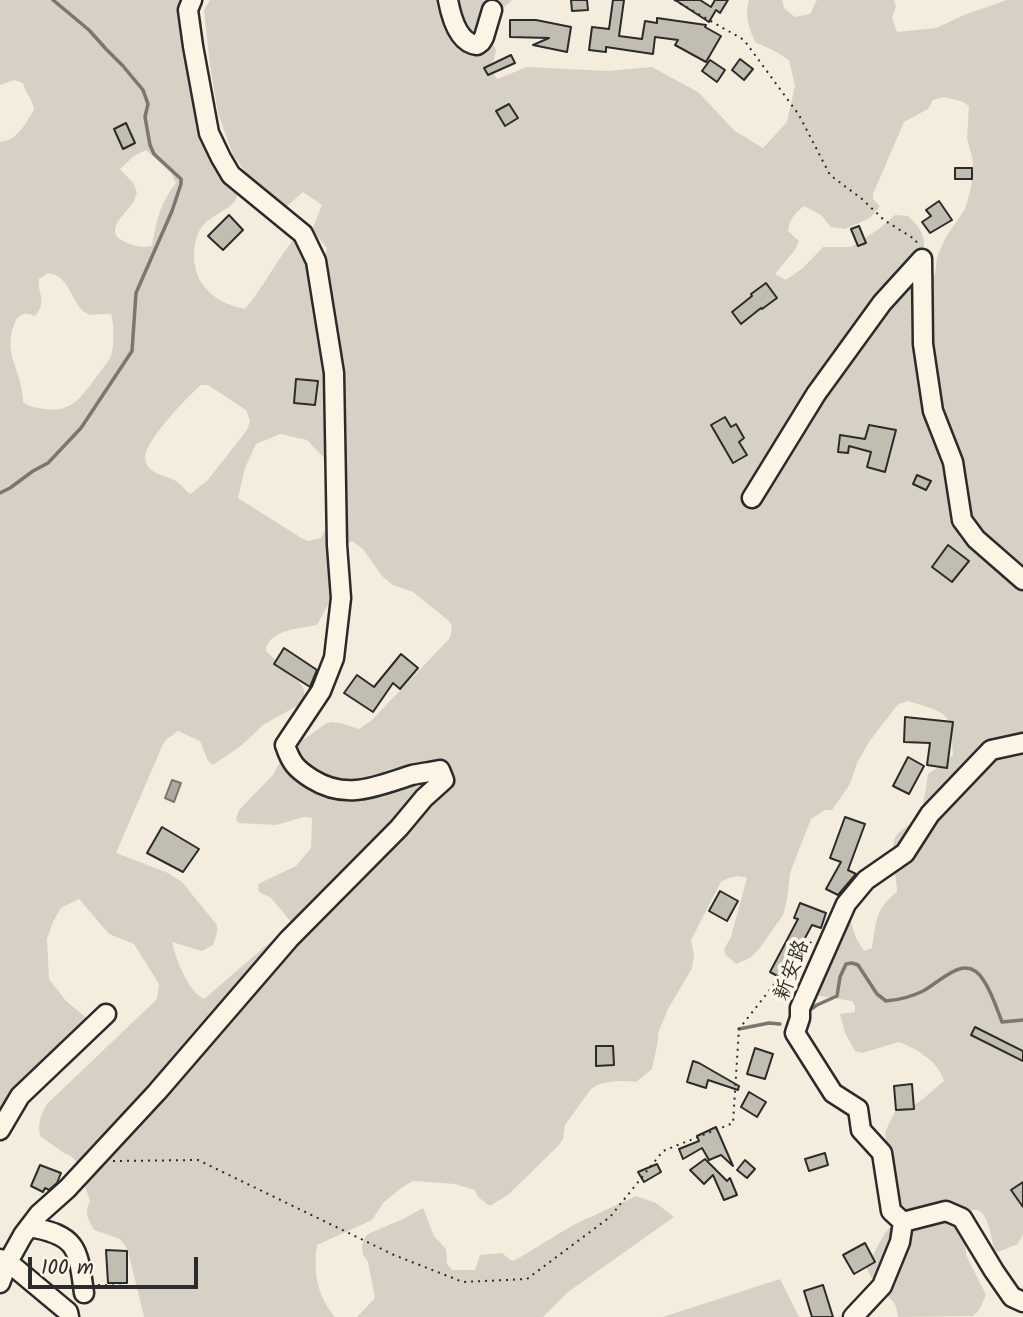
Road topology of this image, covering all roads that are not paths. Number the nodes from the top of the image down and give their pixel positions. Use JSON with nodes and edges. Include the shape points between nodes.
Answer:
{"nodes":[{"id":1,"x":191,"y":0,"type":"edge"},
{"id":2,"x":448,"y":0,"type":"edge"},
{"id":3,"x":492,"y":10,"type":"dead end"},
{"id":4,"x":752,"y":498,"type":"dead end"},
{"id":5,"x":1023,"y":580,"type":"edge"},
{"id":6,"x":1023,"y":743,"type":"edge"},
{"id":7,"x":106,"y":1014,"type":"dead end"},
{"id":8,"x":0,"y":1130,"type":"edge"},
{"id":9,"x":903,"y":1222,"type":"junction"},
{"id":10,"x":29,"y":1227,"type":"junction"},
{"id":11,"x":4,"y":1260,"type":"edge"},
{"id":12,"x":0,"y":1283,"type":"edge"},
{"id":13,"x":83,"y":1289,"type":"road end"},
{"id":14,"x":1023,"y":1302,"type":"edge"},
{"id":15,"x":69,"y":1317,"type":"edge"},
{"id":16,"x":853,"y":1317,"type":"edge"}],
"edges":[{"from":1,"to":10,"type":"street","via":[[188,10],[209,134],[232,175],[303,233],[316,261],[334,373],[341,598],[334,658],[321,691],[285,746],[292,763],[324,787],[355,791],[440,770],[443,780],[289,939],[157,1093]]},
{"from":2,"to":3,"type":"street","via":[[453,21],[470,44],[481,42]]},
{"from":4,"to":5,"type":"street","via":[[816,394],[882,303],[922,259],[923,344],[931,398],[953,462],[962,520],[976,539]]},
{"from":6,"to":9,"type":"street","name":"新安路","via":[[991,750],[930,814],[905,853],[866,880],[846,904],[800,1008],[795,1033],[833,1093],[858,1109],[862,1130],[882,1153],[891,1211]]},
{"from":7,"to":8,"type":"street","via":[[20,1096]]},
{"from":9,"to":14,"type":"street","via":[[946,1211],[962,1218],[1012,1297]]},
{"from":9,"to":16,"type":"street","via":[[882,1286]]},
{"from":10,"to":11,"type":"street"},
{"from":10,"to":13,"type":"street","via":[[47,1230],[70,1243],[77,1252]]},
{"from":11,"to":12,"type":"street"},
{"from":11,"to":15,"type":"street"}]}
